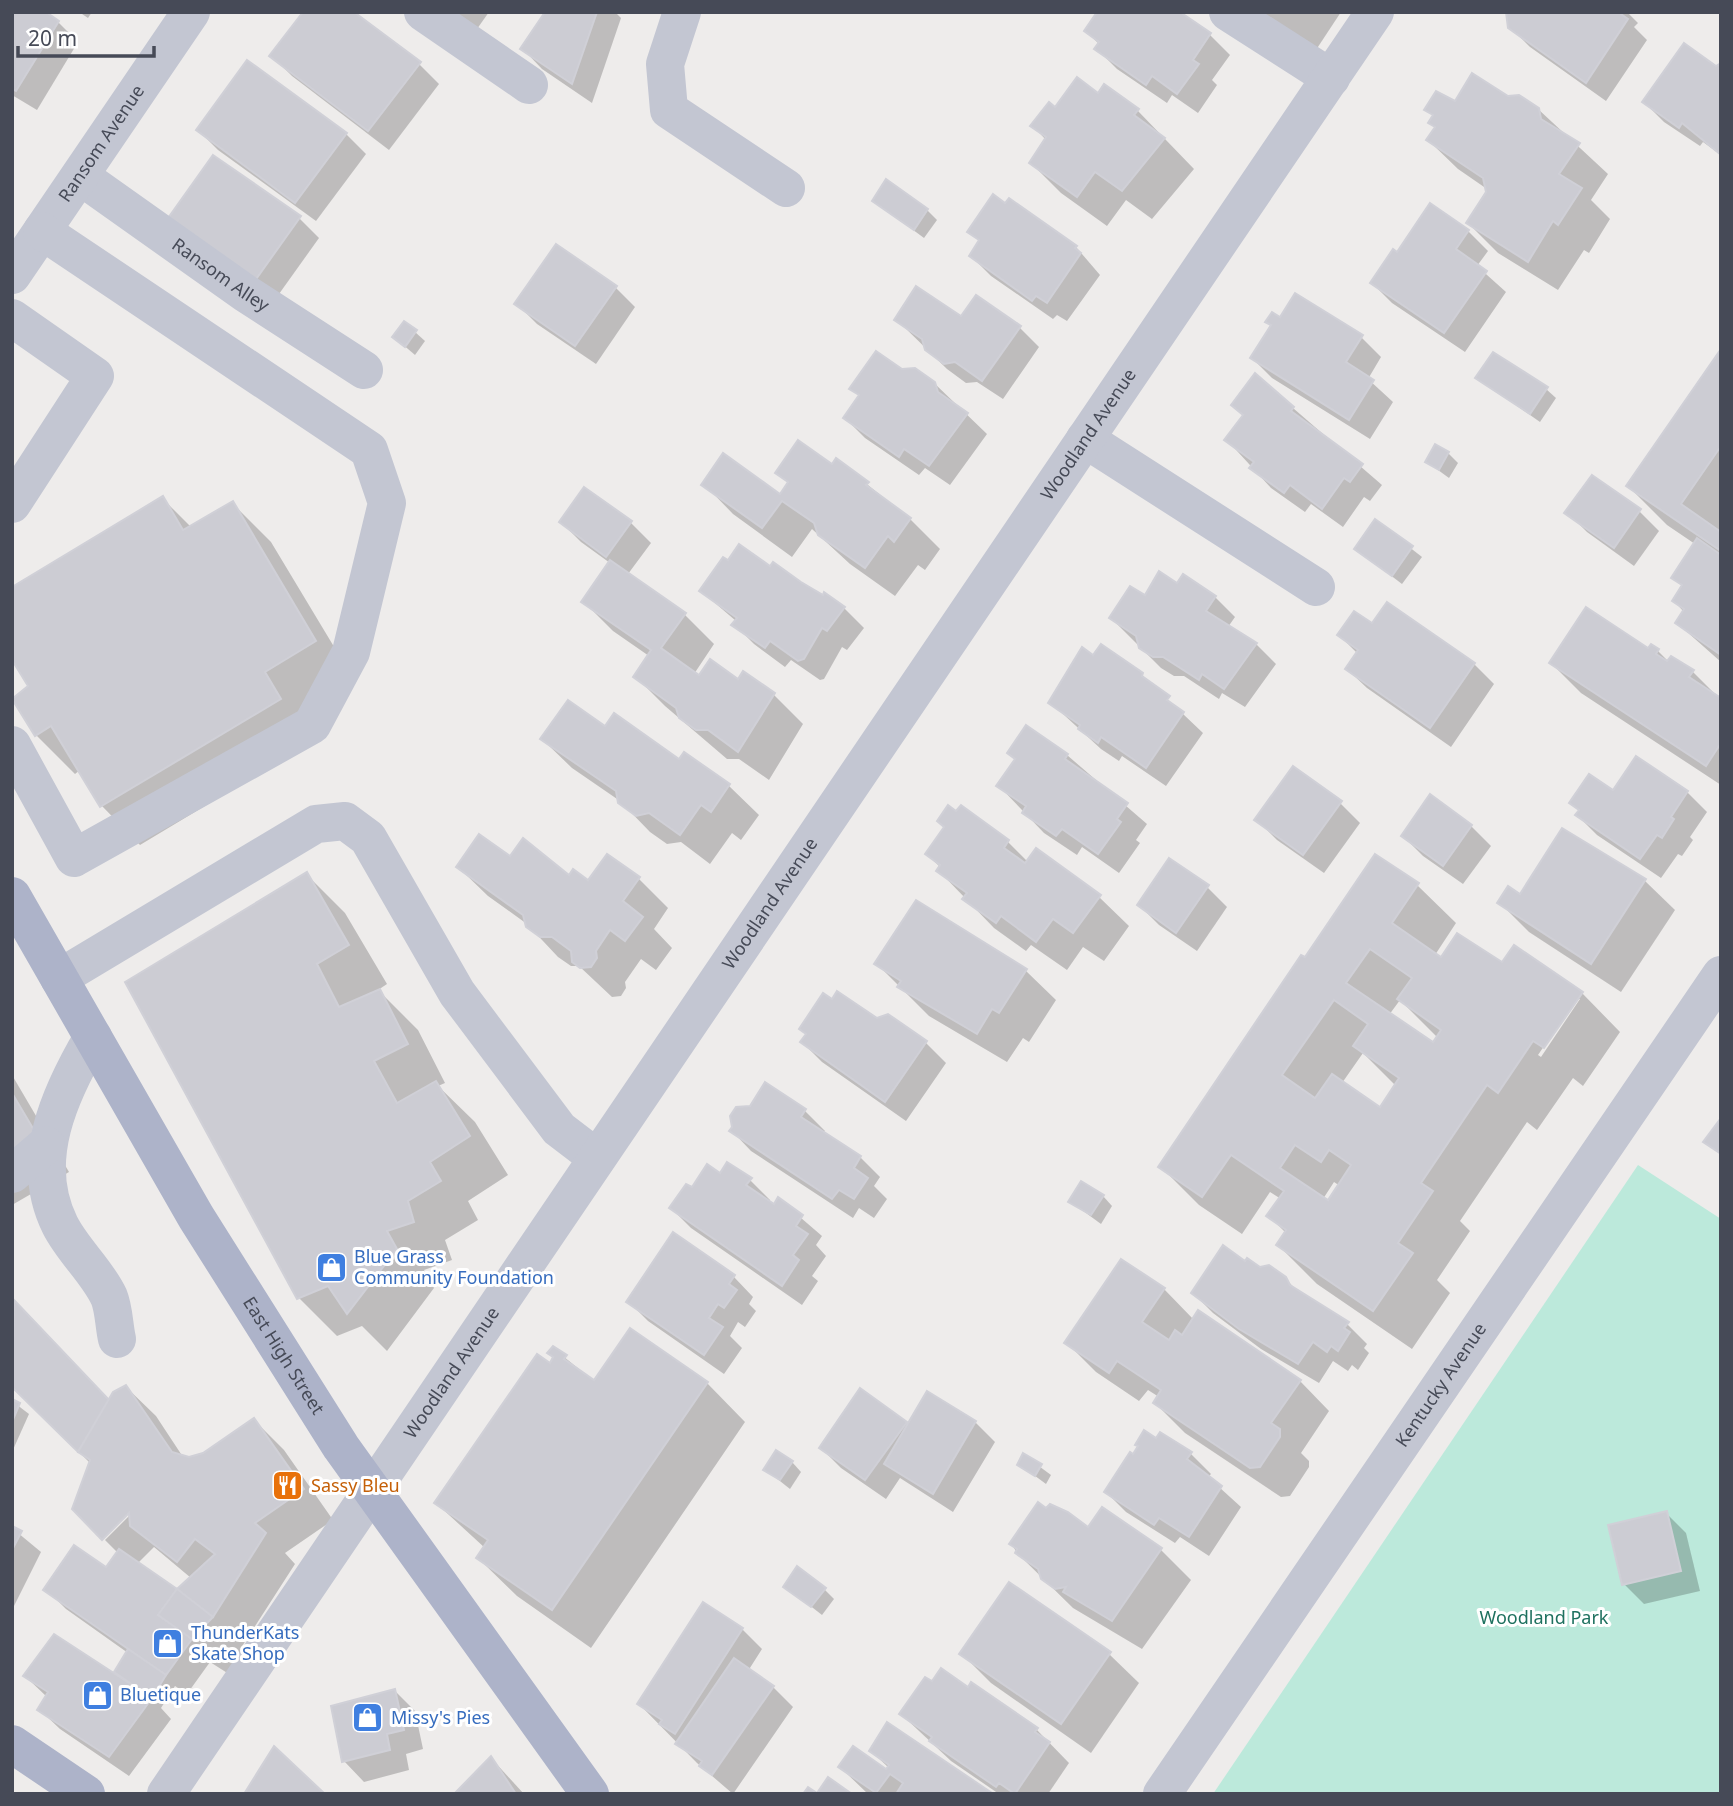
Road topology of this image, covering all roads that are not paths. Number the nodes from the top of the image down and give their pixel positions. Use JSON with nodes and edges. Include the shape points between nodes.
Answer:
{"nodes":[{"id":1,"x":191,"y":12,"type":"edge"},
{"id":2,"x":422,"y":12,"type":"edge"},
{"id":3,"x":682,"y":12,"type":"edge"},
{"id":4,"x":1227,"y":12,"type":"edge"},
{"id":5,"x":1375,"y":12,"type":"edge"},
{"id":6,"x":1331,"y":78,"type":"junction"},
{"id":7,"x":529,"y":85,"type":"dead end"},
{"id":8,"x":80,"y":176,"type":"junction"},
{"id":9,"x":786,"y":188,"type":"dead end"},
{"id":10,"x":42,"y":230,"type":"junction"},
{"id":11,"x":12,"y":275,"type":"edge"},
{"id":12,"x":12,"y":318,"type":"edge"},
{"id":13,"x":364,"y":370,"type":"dead end"},
{"id":14,"x":1085,"y":439,"type":"junction"},
{"id":15,"x":12,"y":504,"type":"edge"},
{"id":16,"x":1315,"y":587,"type":"dead end"},
{"id":17,"x":12,"y":745,"type":"edge"},
{"id":18,"x":12,"y":896,"type":"edge"},
{"id":19,"x":1721,"y":975,"type":"edge"},
{"id":20,"x":59,"y":978,"type":"junction"},
{"id":21,"x":93,"y":1037,"type":"junction"},
{"id":22,"x":46,"y":1145,"type":"junction"},
{"id":23,"x":597,"y":1158,"type":"junction"},
{"id":24,"x":12,"y":1174,"type":"edge"},
{"id":25,"x":117,"y":1339,"type":"dead end"},
{"id":26,"x":371,"y":1492,"type":"junction"},
{"id":27,"x":12,"y":1744,"type":"edge"},
{"id":28,"x":86,"y":1794,"type":"edge"},
{"id":29,"x":166,"y":1794,"type":"edge"},
{"id":30,"x":590,"y":1794,"type":"edge"},
{"id":31,"x":1162,"y":1794,"type":"edge"}],
"edges":[{"from":1,"to":8,"type":"street","name":"Ransom Avenue"},
{"from":2,"to":7,"type":"street"},
{"from":3,"to":9,"type":"street","via":[[665,64],[669,110]]},
{"from":4,"to":6,"type":"street"},
{"from":5,"to":6,"type":"street","name":"Woodland Avenue"},
{"from":6,"to":14,"type":"street","name":"Woodland Avenue"},
{"from":8,"to":10,"type":"street","name":"Ransom Avenue"},
{"from":8,"to":13,"type":"street","name":"Ransom Alley","via":[[245,293]]},
{"from":10,"to":11,"type":"street","name":"Ransom Avenue"},
{"from":10,"to":17,"type":"street","via":[[369,450],[387,503],[351,652],[312,725],[74,858]]},
{"from":12,"to":15,"type":"street","via":[[95,376]]},
{"from":14,"to":16,"type":"street"},
{"from":14,"to":23,"type":"street","name":"Woodland Avenue"},
{"from":18,"to":20,"type":"main road","name":"East High Street"},
{"from":19,"to":31,"type":"street","name":"Kentucky Avenue"},
{"from":20,"to":21,"type":"main road","name":"East High Street"},
{"from":20,"to":23,"type":"street","via":[[316,824],[345,821],[368,838],[457,993],[551,1119]]},
{"from":21,"to":22,"type":"street","via":[[68,1078]]},
{"from":21,"to":26,"type":"main road","name":"East High Street","via":[[196,1217]]},
{"from":22,"to":24,"type":"street"},
{"from":22,"to":25,"type":"street","via":[[48,1181],[59,1224],[109,1297]]},
{"from":23,"to":26,"type":"street","name":"Woodland Avenue"},
{"from":26,"to":29,"type":"street","name":"Woodland Avenue"},
{"from":26,"to":30,"type":"main road","name":"East High Street"},
{"from":27,"to":28,"type":"main road"}]}
